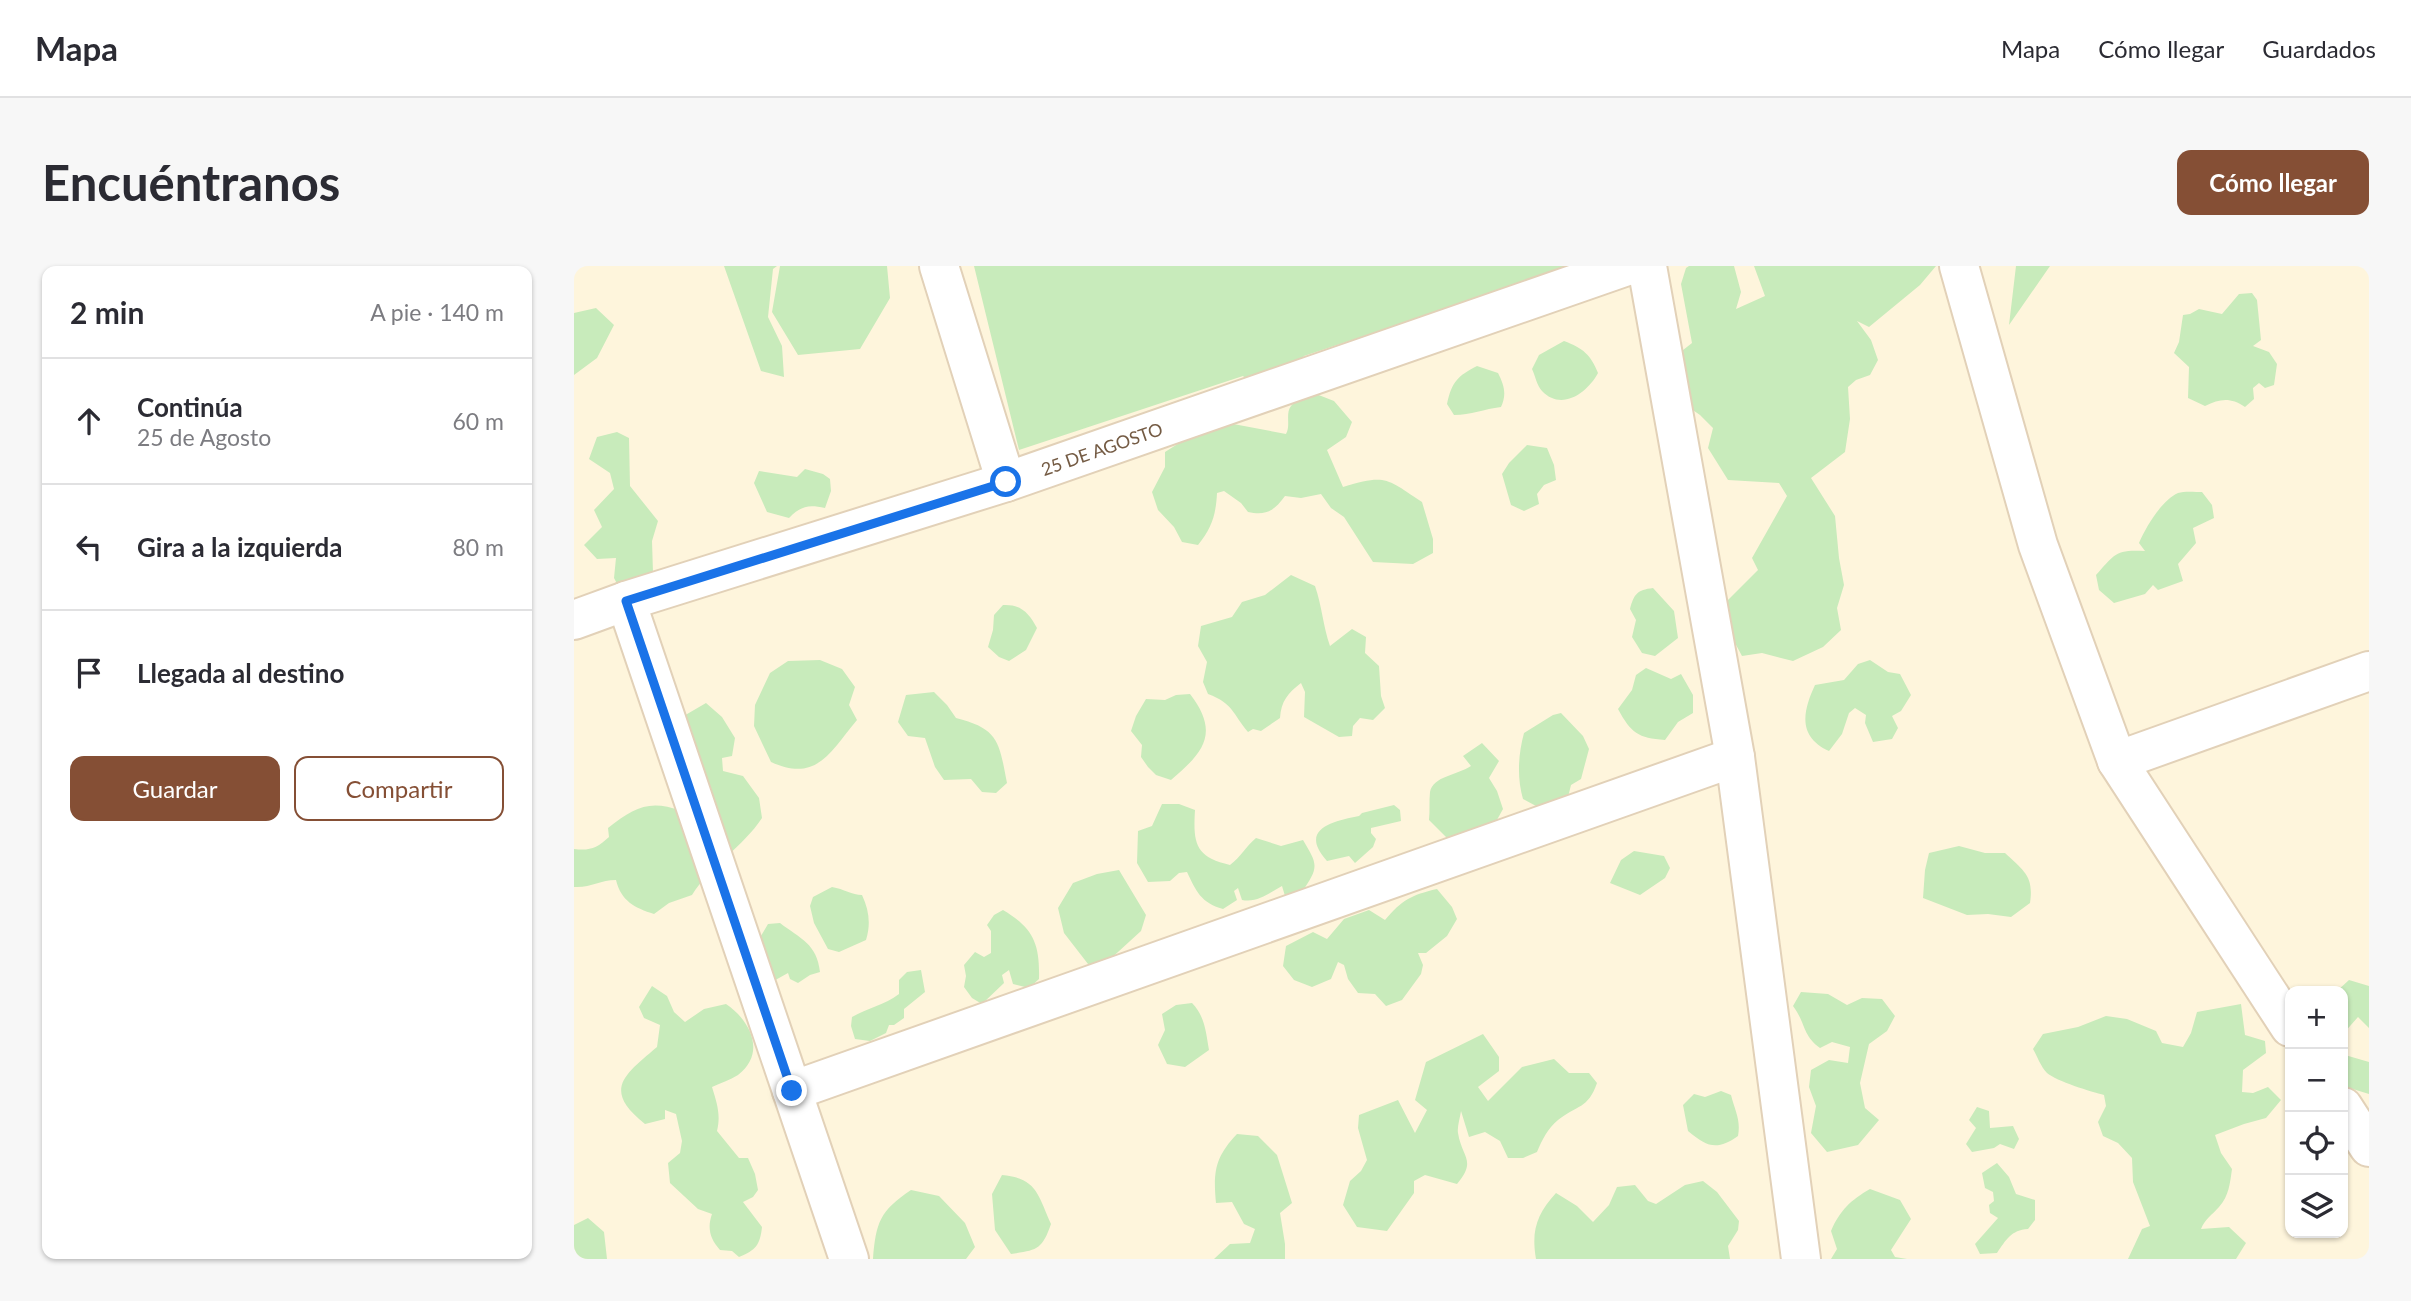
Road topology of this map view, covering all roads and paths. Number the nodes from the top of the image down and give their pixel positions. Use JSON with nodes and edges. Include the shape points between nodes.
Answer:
{"nodes":[{"id":1,"x":939,"y":266,"type":"edge"},
{"id":2,"x":1627,"y":266,"type":"edge"},
{"id":3,"x":1647,"y":266,"type":"edge"},
{"id":4,"x":1959,"y":266,"type":"edge"},
{"id":5,"x":1006,"y":482,"type":"junction"},
{"id":6,"x":626,"y":601,"type":"junction"},
{"id":7,"x":574,"y":620,"type":"edge"},
{"id":8,"x":2369,"y":671,"type":"edge"},
{"id":9,"x":1735,"y":757,"type":"junction"},
{"id":10,"x":2117,"y":761,"type":"junction"},
{"id":11,"x":2285,"y":1019,"type":"edge"},
{"id":12,"x":792,"y":1091,"type":"junction"},
{"id":13,"x":2346,"y":1112,"type":"edge"},
{"id":14,"x":2369,"y":1147,"type":"edge"},
{"id":15,"x":849,"y":1259,"type":"edge"},
{"id":16,"x":1801,"y":1259,"type":"edge"}],
"edges":[{"from":1,"to":5,"type":"street"},
{"from":2,"to":5,"type":"street","name":"25 DE AGOSTO"},
{"from":3,"to":9,"type":"street"},
{"from":4,"to":10,"type":"street","via":[[2038,545]]},
{"from":5,"to":6,"type":"street","name":"25 DE AGOSTO"},
{"from":6,"to":7,"type":"street","name":"25 DE AGOSTO"},
{"from":6,"to":12,"type":"street"},
{"from":8,"to":10,"type":"street"},
{"from":9,"to":12,"type":"street"},
{"from":9,"to":16,"type":"street"},
{"from":10,"to":11,"type":"street"},
{"from":12,"to":15,"type":"street"},
{"from":13,"to":14,"type":"street"}]}
